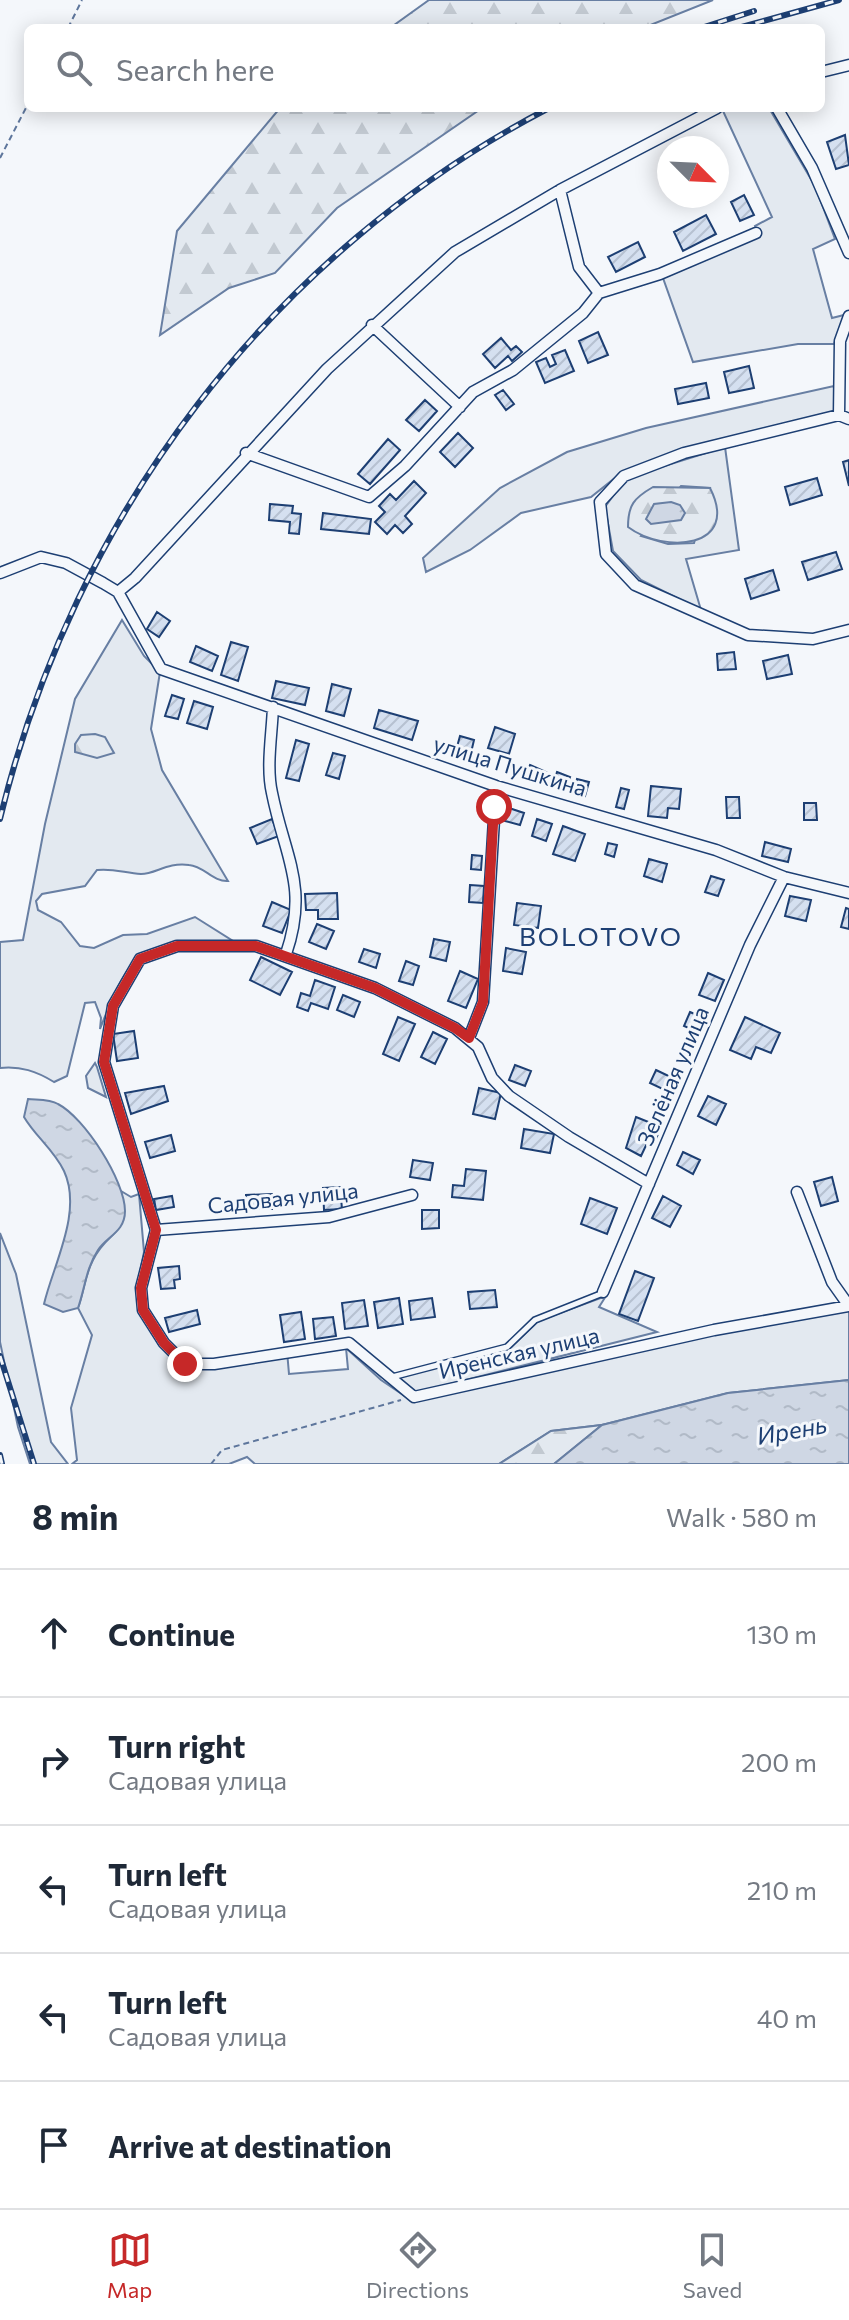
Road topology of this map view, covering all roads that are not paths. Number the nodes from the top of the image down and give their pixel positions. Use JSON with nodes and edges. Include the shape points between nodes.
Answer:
{"nodes":[{"id":1,"x":849,"y":65,"type":"edge"},
{"id":2,"x":825,"y":71,"type":"edge"},
{"id":3,"x":709,"y":112,"type":"edge"},
{"id":4,"x":779,"y":112,"type":"edge"},
{"id":5,"x":560,"y":190,"type":"junction"},
{"id":6,"x":756,"y":233,"type":"dead end"},
{"id":7,"x":849,"y":253,"type":"edge"},
{"id":8,"x":599,"y":293,"type":"junction"},
{"id":9,"x":848,"y":319,"type":"edge"},
{"id":10,"x":372,"y":325,"type":"junction"},
{"id":11,"x":460,"y":407,"type":"junction"},
{"id":12,"x":844,"y":417,"type":"edge"},
{"id":13,"x":246,"y":453,"type":"junction"},
{"id":14,"x":0,"y":573,"type":"edge"},
{"id":15,"x":118,"y":592,"type":"junction"},
{"id":16,"x":849,"y":630,"type":"edge"},
{"id":17,"x":273,"y":707,"type":"junction"},
{"id":18,"x":496,"y":786,"type":"junction"},
{"id":19,"x":784,"y":877,"type":"junction"},
{"id":20,"x":849,"y":893,"type":"edge"},
{"id":21,"x":286,"y":954,"type":"junction"},
{"id":22,"x":469,"y":1038,"type":"junction"},
{"id":23,"x":649,"y":1184,"type":"junction"},
{"id":24,"x":797,"y":1192,"type":"dead end"},
{"id":25,"x":412,"y":1195,"type":"dead end"},
{"id":26,"x":156,"y":1230,"type":"junction"},
{"id":27,"x":603,"y":1292,"type":"joint"},
{"id":28,"x":849,"y":1306,"type":"edge"},
{"id":29,"x":391,"y":1377,"type":"junction"}],
"edges":[{"from":1,"to":2,"type":"street"},
{"from":3,"to":5,"type":"street"},
{"from":4,"to":7,"type":"street","via":[[812,168]]},
{"from":5,"to":8,"type":"street","via":[[579,267]]},
{"from":5,"to":10,"type":"street","via":[[455,252]]},
{"from":6,"to":8,"type":"street","via":[[660,274]]},
{"from":8,"to":11,"type":"street","via":[[583,313],[513,370],[473,392]]},
{"from":9,"to":12,"type":"street","via":[[840,341]]},
{"from":10,"to":11,"type":"street"},
{"from":10,"to":13,"type":"street"},
{"from":11,"to":13,"type":"street","via":[[369,497]]},
{"from":12,"to":16,"type":"street","via":[[684,453],[624,476],[600,502],[606,554],[635,585],[748,635],[813,639]]},
{"from":13,"to":15,"type":"street"},
{"from":14,"to":15,"type":"street","via":[[29,560],[52,559]]},
{"from":15,"to":17,"type":"street","name":"улица Пушкина","via":[[161,669]]},
{"from":17,"to":18,"type":"street","name":"улица Пушкина"},
{"from":17,"to":21,"type":"street","via":[[271,790],[298,888],[296,925]]},
{"from":18,"to":19,"type":"street","name":"улица Пушкина","via":[[716,850]]},
{"from":18,"to":22,"type":"street","via":[[483,1002]]},
{"from":19,"to":20,"type":"street","name":"улица Пушкина"},
{"from":19,"to":23,"type":"street","name":"Зелёная улица"},
{"from":21,"to":22,"type":"street","via":[[375,988]]},
{"from":21,"to":26,"type":"street","via":[[256,946],[177,946],[140,959],[113,1006],[104,1062]]},
{"from":22,"to":23,"type":"street","via":[[509,1096]]},
{"from":23,"to":27,"type":"street","name":"Зелёная улица"},
{"from":24,"to":28,"type":"street","via":[[832,1282]]},
{"from":25,"to":26,"type":"street","name":"Садовая улица","via":[[329,1217]]},
{"from":26,"to":29,"type":"street","name":"Иренская улица","via":[[141,1288],[143,1310],[185,1364],[349,1343]]},
{"from":27,"to":29,"type":"lane","via":[[535,1320],[507,1347]]},
{"from":28,"to":29,"type":"street","name":"Иренская улица","via":[[714,1330],[414,1397]]}]}
